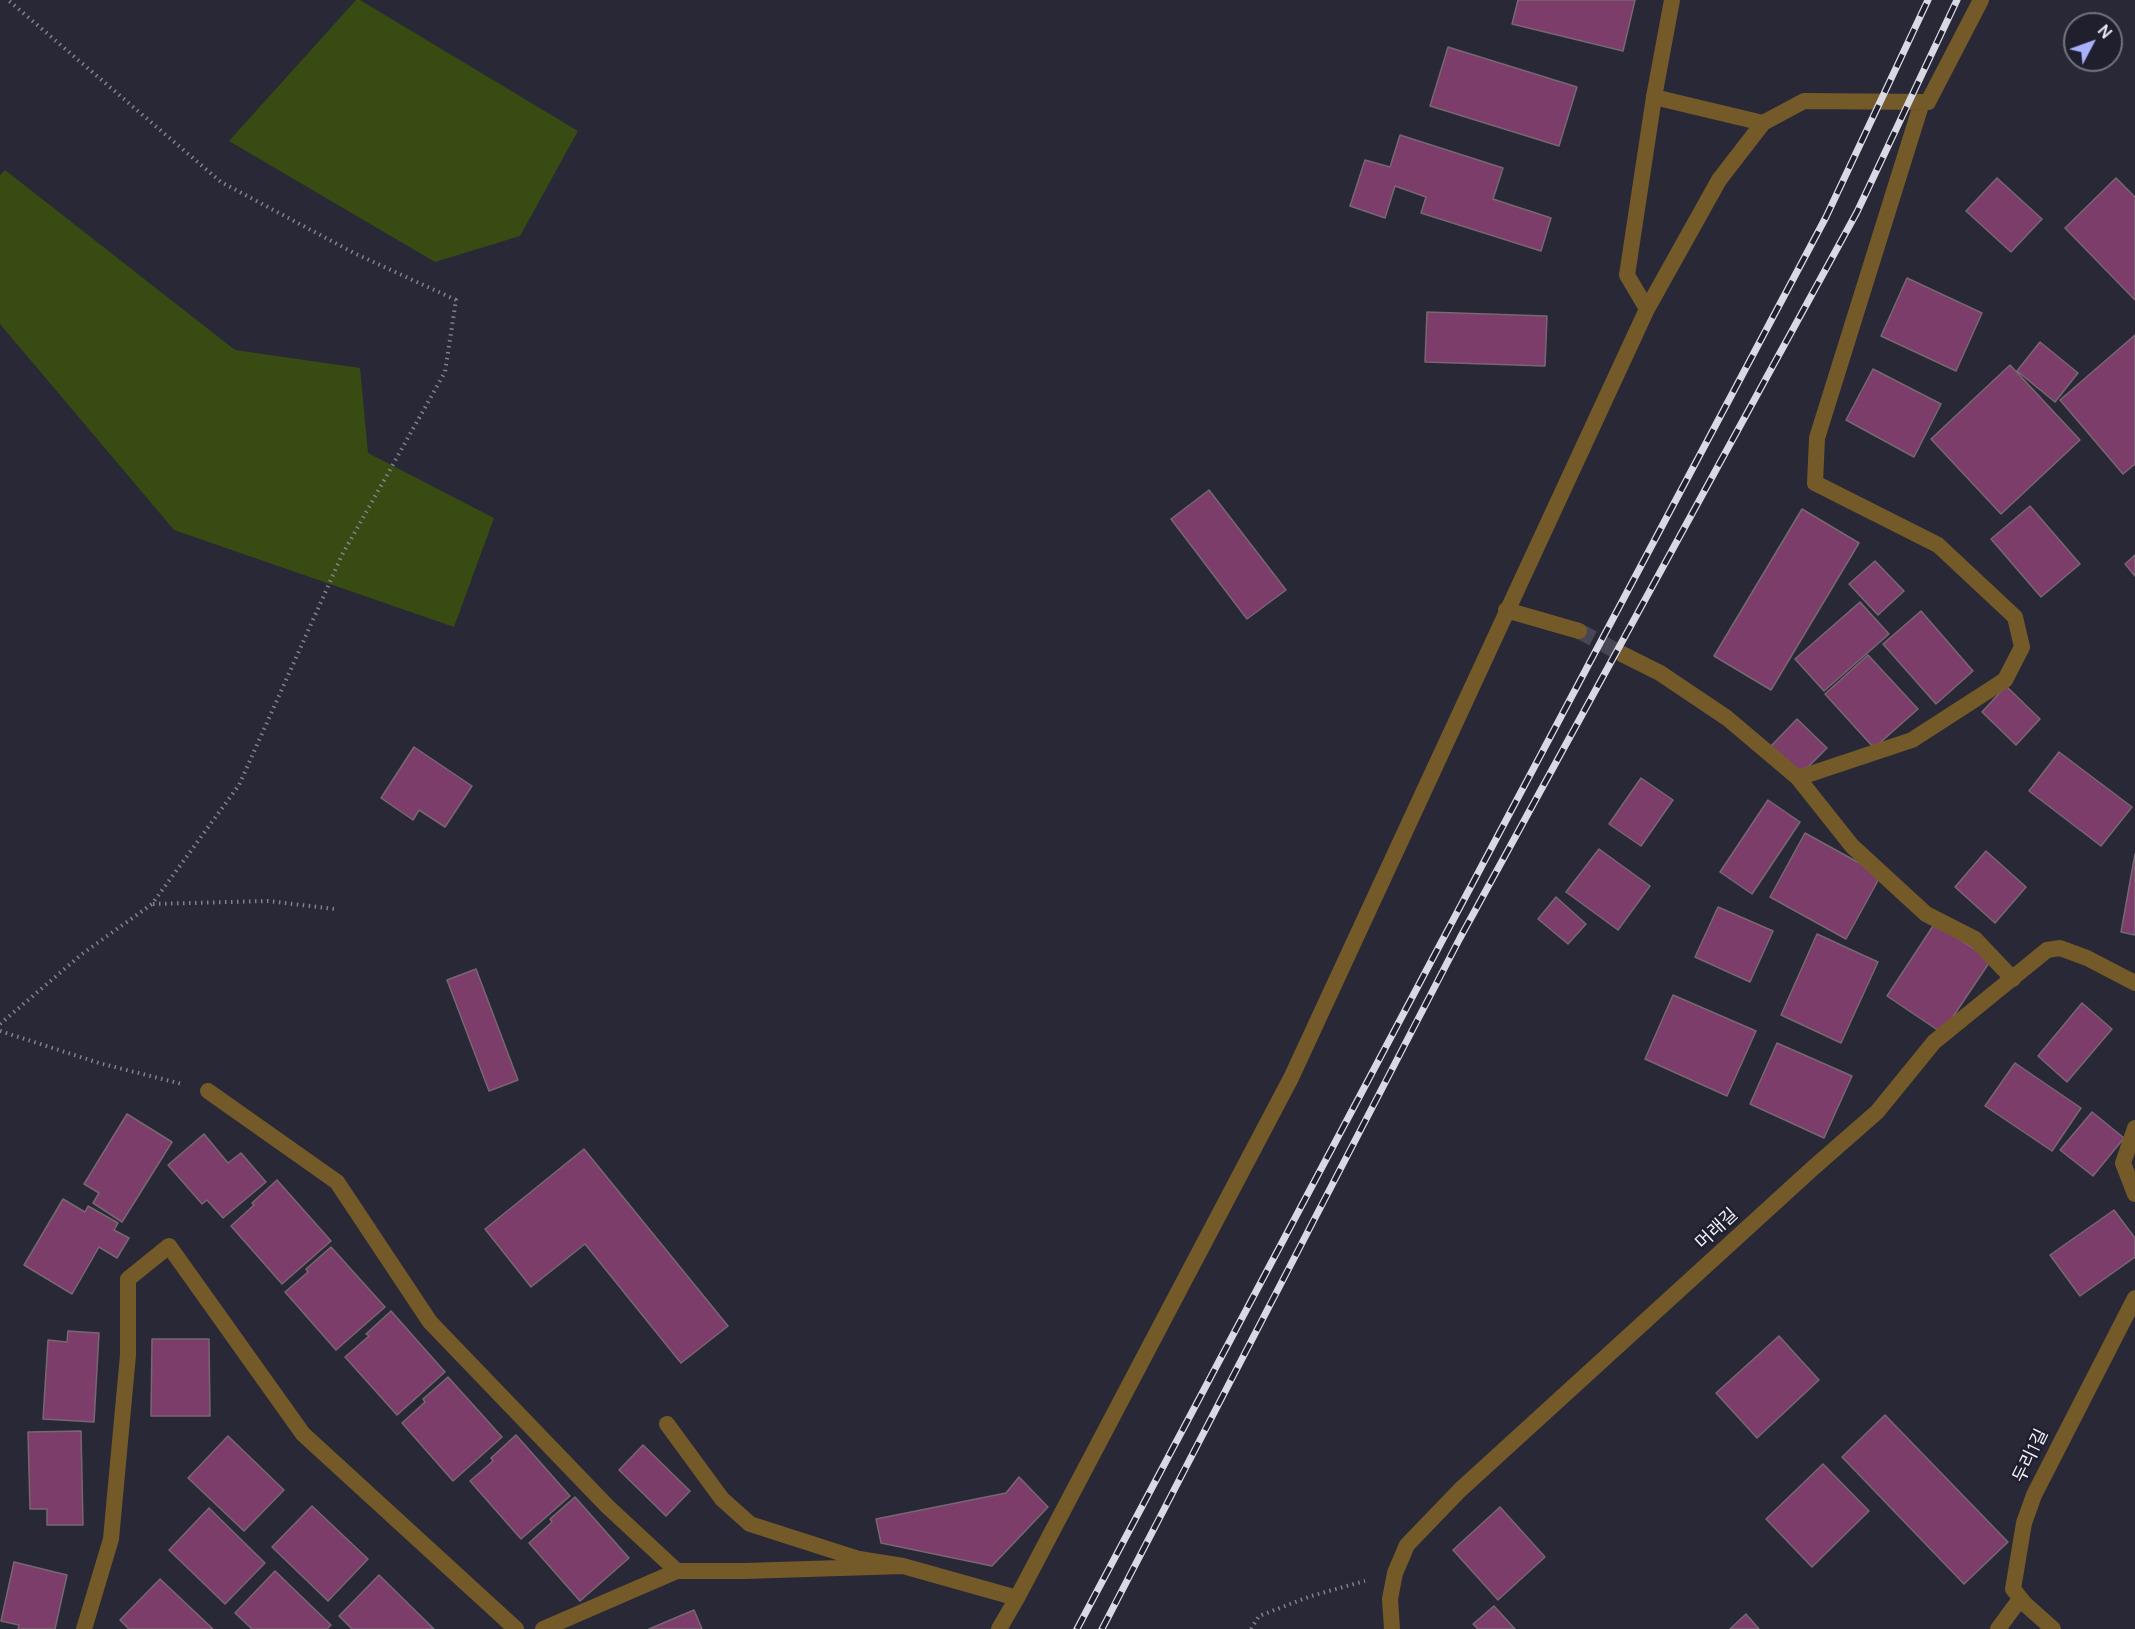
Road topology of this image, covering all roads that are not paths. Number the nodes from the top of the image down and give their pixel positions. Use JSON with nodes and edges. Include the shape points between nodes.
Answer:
{"nodes":[{"id":1,"x":1672,"y":0,"type":"edge"},
{"id":2,"x":1981,"y":0,"type":"edge"},
{"id":3,"x":1654,"y":97,"type":"junction"},
{"id":4,"x":1922,"y":102,"type":"junction"},
{"id":5,"x":1763,"y":123,"type":"junction"},
{"id":6,"x":1647,"y":309,"type":"junction"},
{"id":7,"x":1506,"y":610,"type":"junction"},
{"id":8,"x":1579,"y":631,"type":"tunnel mouth"},
{"id":9,"x":1623,"y":654,"type":"tunnel mouth"},
{"id":10,"x":1798,"y":778,"type":"junction"},
{"id":11,"x":2013,"y":979,"type":"junction"},
{"id":12,"x":2135,"y":983,"type":"edge"},
{"id":13,"x":208,"y":1091,"type":"road end"},
{"id":14,"x":2135,"y":1128,"type":"edge"},
{"id":15,"x":2135,"y":1194,"type":"edge"},
{"id":16,"x":2135,"y":1298,"type":"edge"},
{"id":17,"x":667,"y":1424,"type":"dead end"},
{"id":18,"x":903,"y":1566,"type":"junction"},
{"id":19,"x":677,"y":1571,"type":"junction"},
{"id":20,"x":1017,"y":1598,"type":"junction"},
{"id":21,"x":2020,"y":1599,"type":"junction"},
{"id":22,"x":84,"y":1629,"type":"edge"},
{"id":23,"x":516,"y":1629,"type":"edge"},
{"id":24,"x":543,"y":1629,"type":"edge"},
{"id":25,"x":999,"y":1629,"type":"edge"},
{"id":26,"x":1392,"y":1629,"type":"edge"},
{"id":27,"x":1998,"y":1629,"type":"edge"},
{"id":28,"x":2053,"y":1629,"type":"edge"}],
"edges":[{"from":1,"to":3,"type":"street"},
{"from":2,"to":4,"type":"street","via":[[1928,102]]},
{"from":3,"to":5,"type":"street"},
{"from":3,"to":6,"type":"street","via":[[1628,275]]},
{"from":4,"to":5,"type":"street","via":[[1804,101]]},
{"from":4,"to":10,"type":"street","via":[[1816,438],[1815,483],[1938,545],[2015,617],[2022,647],[2005,680],[1912,740]]},
{"from":5,"to":6,"type":"street","via":[[1719,180]]},
{"from":6,"to":7,"type":"street"},
{"from":7,"to":8,"type":"street"},
{"from":7,"to":20,"type":"street","via":[[1291,1078]]},
{"from":9,"to":10,"type":"street","via":[[1660,673],[1727,718]]},
{"from":10,"to":11,"type":"street","via":[[1852,846],[1926,914],[1975,939]]},
{"from":11,"to":12,"type":"street","name":"머래길","via":[[2047,950],[2060,948]]},
{"from":11,"to":26,"type":"street","name":"머래길","via":[[1934,1042],[1877,1112],[1460,1490],[1407,1545],[1395,1573],[1390,1599]]},
{"from":13,"to":19,"type":"street","via":[[337,1182],[430,1322],[607,1506]]},
{"from":14,"to":15,"type":"street","via":[[2123,1163]]},
{"from":16,"to":21,"type":"street","name":"두리1길","via":[[2034,1495],[2024,1523],[2013,1588]]},
{"from":17,"to":18,"type":"street","via":[[722,1499],[750,1524],[860,1559]]},
{"from":18,"to":19,"type":"street"},
{"from":18,"to":20,"type":"street"},
{"from":19,"to":24,"type":"street"},
{"from":20,"to":25,"type":"street"},
{"from":21,"to":27,"type":"street"},
{"from":21,"to":28,"type":"street"},
{"from":22,"to":23,"type":"street","via":[[111,1539],[128,1356],[128,1279],[169,1246],[303,1434]]}]}
